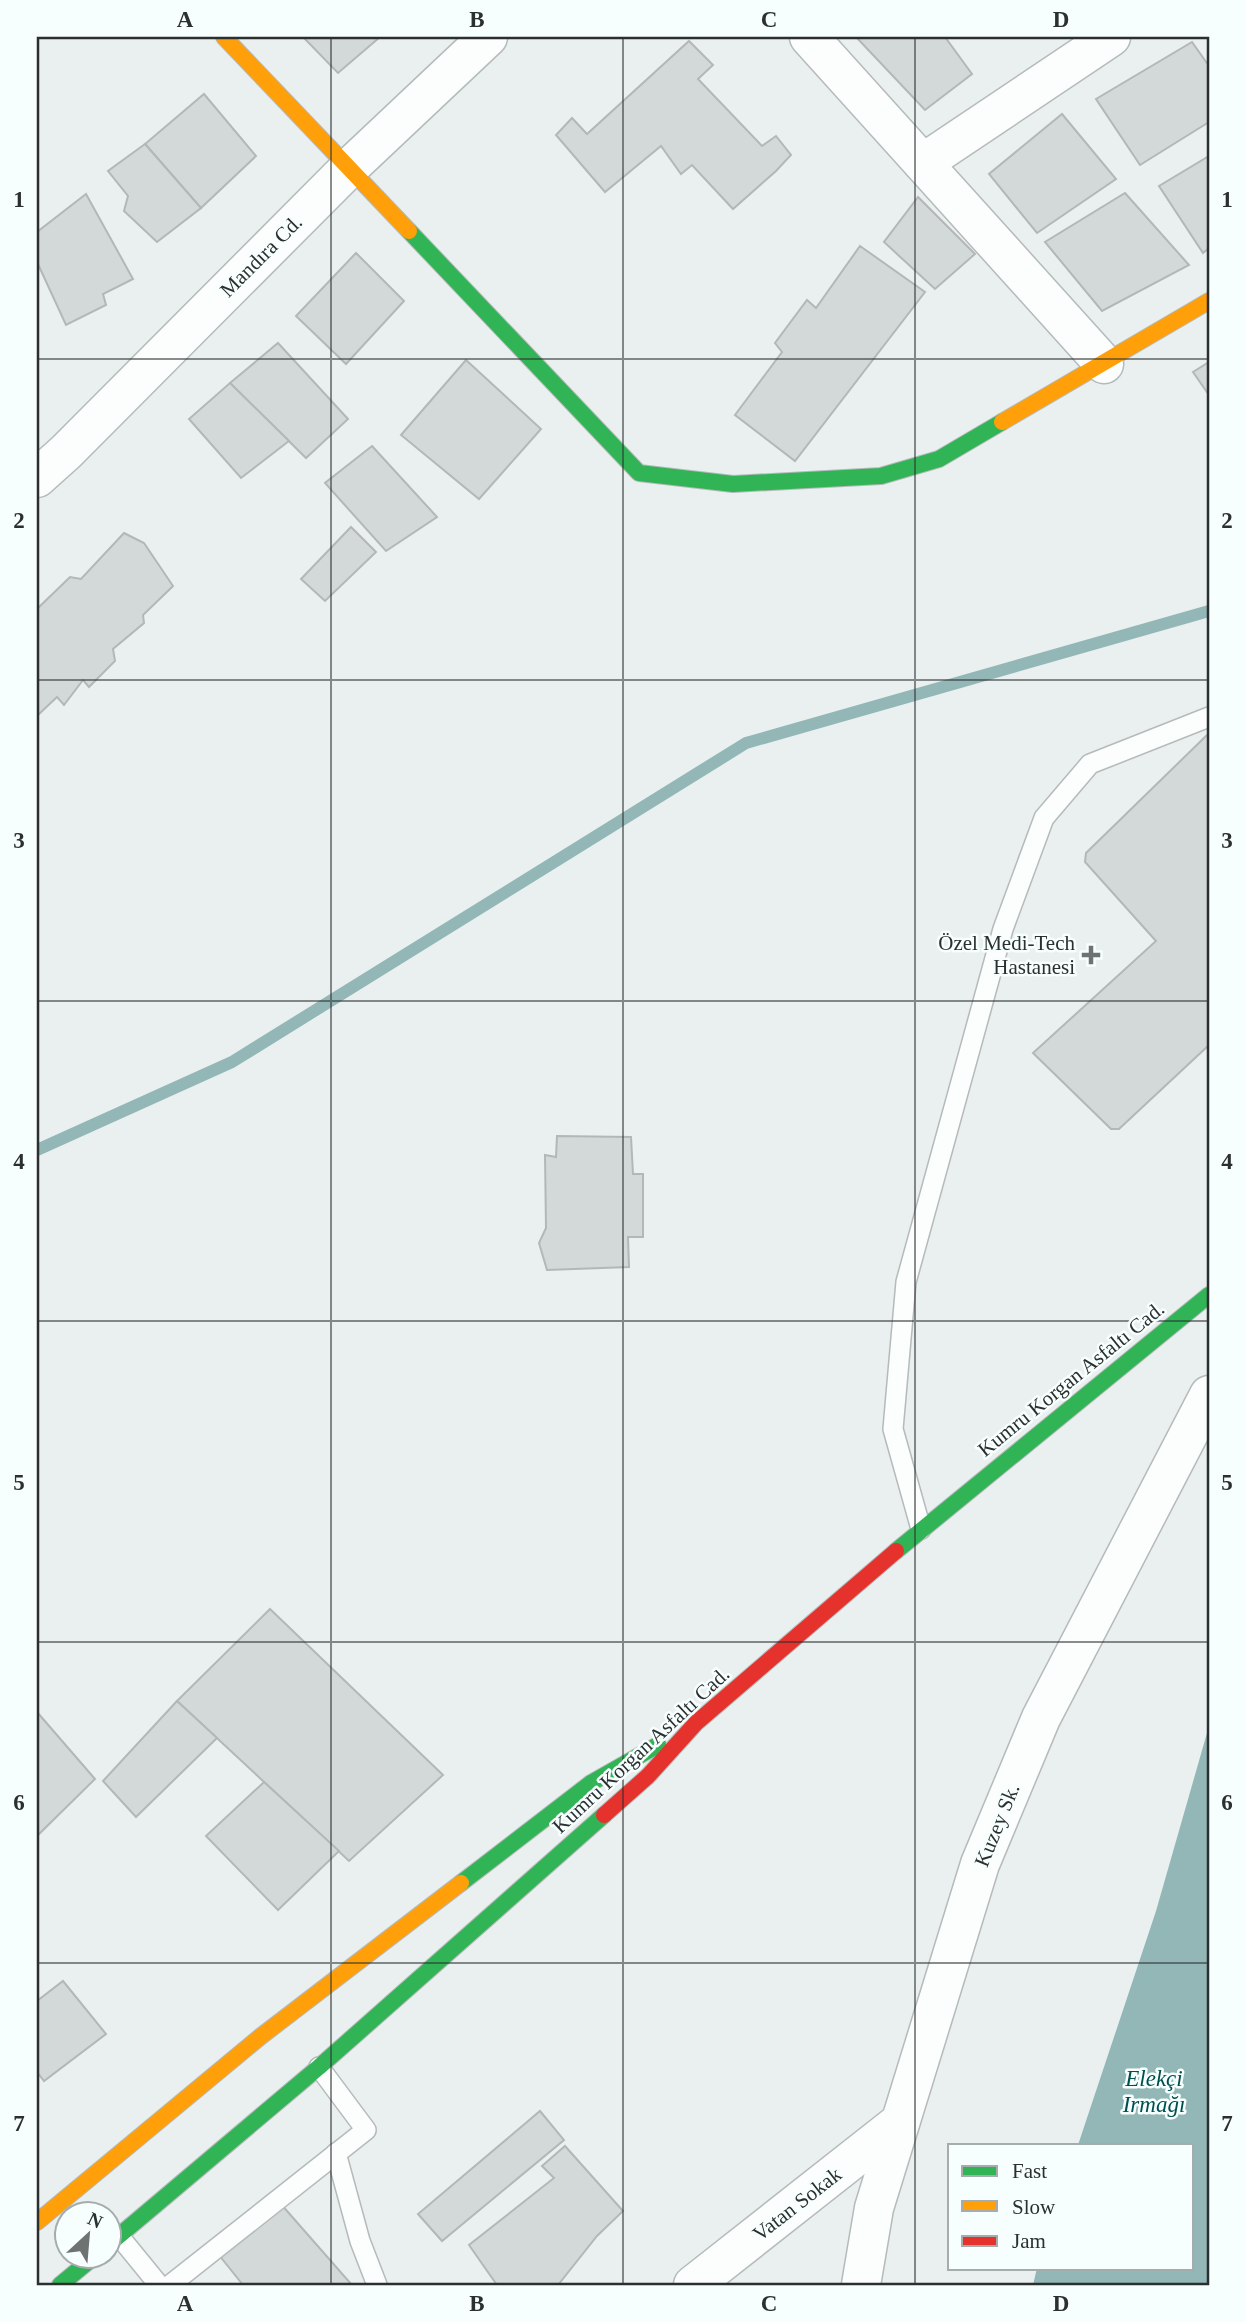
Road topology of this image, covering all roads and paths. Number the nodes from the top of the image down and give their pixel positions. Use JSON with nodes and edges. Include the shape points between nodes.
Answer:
{"nodes":[{"id":1,"x":224,"y":37,"type":"edge"},
{"id":2,"x":488,"y":37,"type":"edge"},
{"id":3,"x":809,"y":37,"type":"edge"},
{"id":4,"x":1111,"y":37,"type":"edge"},
{"id":5,"x":923,"y":163,"type":"junction"},
{"id":6,"x":348,"y":169,"type":"junction"},
{"id":7,"x":1209,"y":301,"type":"edge"},
{"id":8,"x":1104,"y":364,"type":"junction"},
{"id":9,"x":37,"y":478,"type":"edge"},
{"id":10,"x":1209,"y":717,"type":"edge"},
{"id":11,"x":1209,"y":1295,"type":"edge"},
{"id":12,"x":1209,"y":1395,"type":"edge"},
{"id":13,"x":921,"y":1529,"type":"junction"},
{"id":14,"x":696,"y":1723,"type":"junction"},
{"id":15,"x":319,"y":2067,"type":"junction"},
{"id":16,"x":900,"y":2122,"type":"junction"},
{"id":17,"x":336,"y":2153,"type":"junction"},
{"id":18,"x":37,"y":2222,"type":"edge"},
{"id":19,"x":122,"y":2233,"type":"edge"},
{"id":20,"x":122,"y":2248,"type":"edge"},
{"id":21,"x":78,"y":2270,"type":"edge"},
{"id":22,"x":60,"y":2285,"type":"edge"},
{"id":23,"x":159,"y":2285,"type":"edge"},
{"id":24,"x":170,"y":2285,"type":"edge"},
{"id":25,"x":377,"y":2285,"type":"edge"},
{"id":26,"x":694,"y":2285,"type":"edge"},
{"id":27,"x":861,"y":2285,"type":"edge"}],
"edges":[{"from":1,"to":6,"type":"main road"},
{"from":2,"to":6,"type":"street","name":"Mandıra Cd."},
{"from":3,"to":5,"type":"street"},
{"from":4,"to":5,"type":"street"},
{"from":5,"to":8,"type":"street"},
{"from":6,"to":8,"type":"main road","via":[[639,473],[733,484],[881,476],[939,459]]},
{"from":6,"to":9,"type":"street","name":"Mandıra Cd."},
{"from":7,"to":8,"type":"main road"},
{"from":10,"to":13,"type":"lane","via":[[1090,764],[1044,818],[1003,929],[906,1282],[893,1429]]},
{"from":11,"to":13,"type":"main road","name":"Kumru Korgan Asfaltı Cad."},
{"from":12,"to":16,"type":"street","name":"Kuzey Sk.","via":[[1041,1718],[981,1864]]},
{"from":13,"to":14,"type":"main road","name":"Kumru Korgan Asfaltı Cad."},
{"from":14,"to":15,"type":"main road","name":"Kumru Korgan Asfaltı Cad.","via":[[648,1776]]},
{"from":14,"to":18,"type":"main road","via":[[591,1783],[260,2037]]},
{"from":15,"to":17,"type":"lane","via":[[366,2130]]},
{"from":15,"to":19,"type":"main road","name":"Kumru Korgan Asfaltı Cad."},
{"from":16,"to":26,"type":"street","name":"Vatan Sokak"},
{"from":16,"to":27,"type":"street","name":"Kuzey Sk.","via":[[874,2208]]},
{"from":17,"to":24,"type":"lane"},
{"from":17,"to":25,"type":"lane"},
{"from":20,"to":23,"type":"lane"},
{"from":21,"to":22,"type":"main road"}]}
